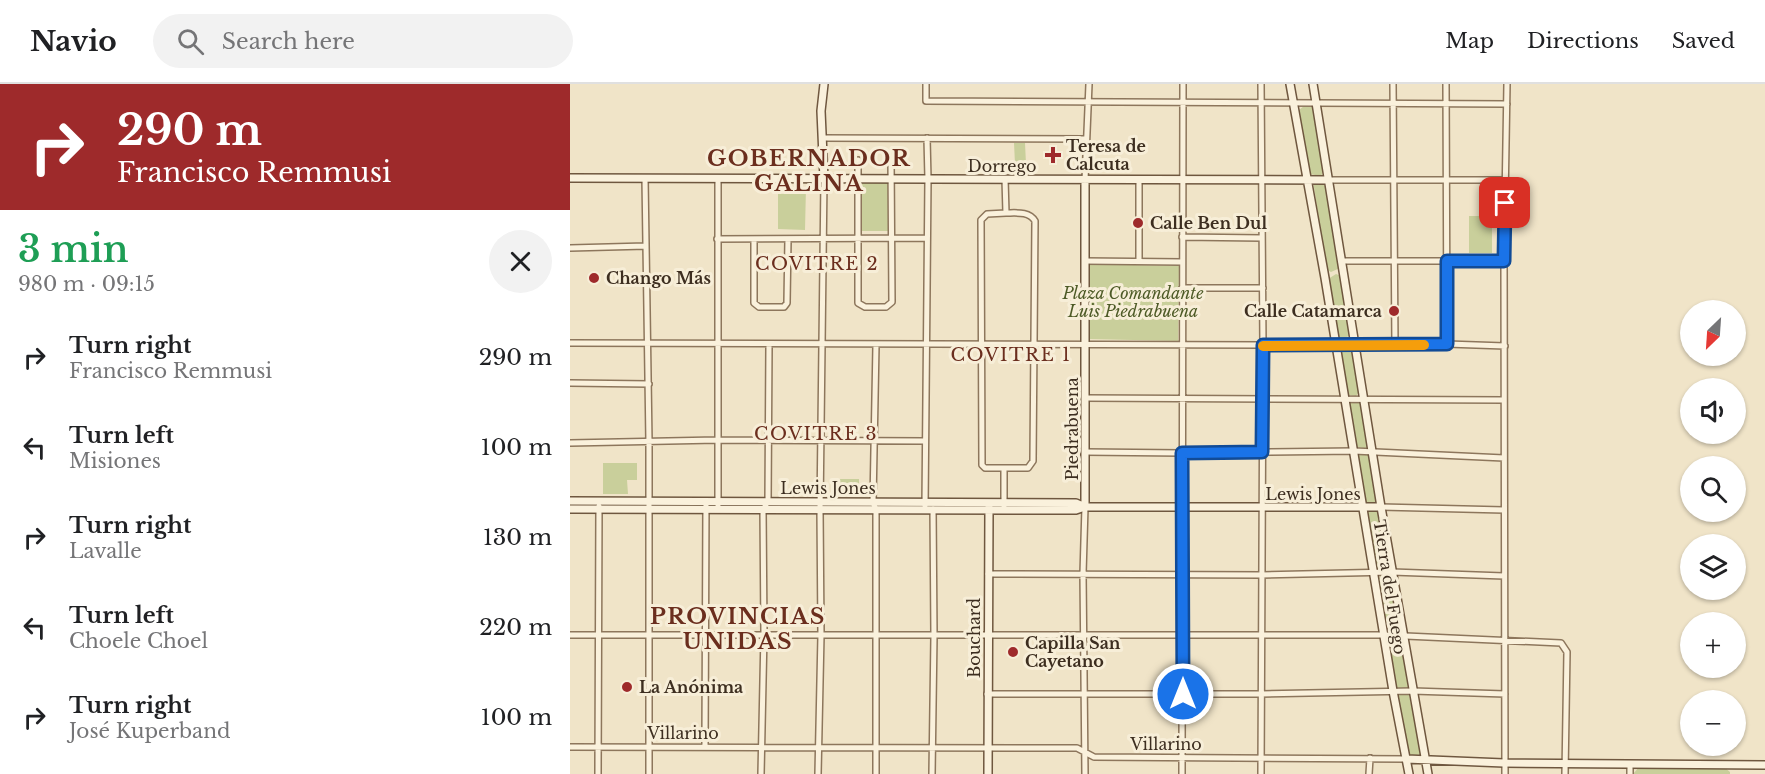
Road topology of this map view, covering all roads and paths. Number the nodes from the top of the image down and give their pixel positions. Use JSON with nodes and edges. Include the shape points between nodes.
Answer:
{"nodes":[{"id":1,"x":824,"y":84,"type":"edge"},
{"id":2,"x":926,"y":84,"type":"edge"},
{"id":3,"x":1089,"y":84,"type":"edge"},
{"id":4,"x":1183,"y":84,"type":"edge"},
{"id":5,"x":1261,"y":84,"type":"edge"},
{"id":6,"x":1290,"y":84,"type":"edge"},
{"id":7,"x":1313,"y":84,"type":"edge"},
{"id":8,"x":1393,"y":84,"type":"edge"},
{"id":9,"x":1446,"y":84,"type":"edge"},
{"id":10,"x":1507,"y":84,"type":"edge"},
{"id":11,"x":1316,"y":102,"type":"junction"},
{"id":12,"x":1089,"y":103,"type":"junction"},
{"id":13,"x":1294,"y":103,"type":"junction"},
{"id":14,"x":1182,"y":104,"type":"junction"},
{"id":15,"x":1261,"y":104,"type":"junction"},
{"id":16,"x":1507,"y":104,"type":"junction"},
{"id":17,"x":1394,"y":105,"type":"junction"},
{"id":18,"x":1446,"y":105,"type":"junction"},
{"id":19,"x":823,"y":138,"type":"junction"},
{"id":20,"x":927,"y":138,"type":"junction"},
{"id":21,"x":1086,"y":140,"type":"junction"},
{"id":22,"x":858,"y":160,"type":"dead end"},
{"id":23,"x":891,"y":160,"type":"dead end"},
{"id":24,"x":570,"y":178,"type":"edge"},
{"id":25,"x":645,"y":178,"type":"junction"},
{"id":26,"x":718,"y":178,"type":"junction"},
{"id":27,"x":824,"y":179,"type":"junction"},
{"id":28,"x":858,"y":179,"type":"junction"},
{"id":29,"x":892,"y":179,"type":"junction"},
{"id":30,"x":928,"y":179,"type":"junction"},
{"id":31,"x":1005,"y":179,"type":"junction"},
{"id":32,"x":1394,"y":179,"type":"junction"},
{"id":33,"x":1447,"y":179,"type":"junction"},
{"id":34,"x":1085,"y":180,"type":"junction"},
{"id":35,"x":1138,"y":180,"type":"junction"},
{"id":36,"x":1308,"y":180,"type":"junction"},
{"id":37,"x":1327,"y":180,"type":"junction"},
{"id":38,"x":1505,"y":180,"type":"junction"},
{"id":39,"x":1182,"y":181,"type":"junction"},
{"id":40,"x":1261,"y":181,"type":"junction"},
{"id":41,"x":1006,"y":213,"type":"junction"},
{"id":42,"x":1182,"y":237,"type":"junction"},
{"id":43,"x":860,"y":238,"type":"junction"},
{"id":44,"x":893,"y":238,"type":"junction"},
{"id":45,"x":927,"y":238,"type":"junction"},
{"id":46,"x":1262,"y":238,"type":"junction"},
{"id":47,"x":717,"y":239,"type":"junction"},
{"id":48,"x":788,"y":239,"type":"junction"},
{"id":49,"x":823,"y":239,"type":"junction"},
{"id":50,"x":754,"y":240,"type":"junction"},
{"id":51,"x":646,"y":246,"type":"junction"},
{"id":52,"x":570,"y":248,"type":"edge"},
{"id":53,"x":1085,"y":261,"type":"junction"},
{"id":54,"x":1138,"y":261,"type":"junction"},
{"id":55,"x":1341,"y":261,"type":"junction"},
{"id":56,"x":1395,"y":261,"type":"junction"},
{"id":57,"x":1447,"y":261,"type":"junction"},
{"id":58,"x":1504,"y":261,"type":"junction"},
{"id":59,"x":1182,"y":262,"type":"junction"},
{"id":60,"x":1182,"y":288,"type":"junction"},
{"id":61,"x":1263,"y":288,"type":"junction"},
{"id":62,"x":570,"y":343,"type":"edge"},
{"id":63,"x":648,"y":343,"type":"junction"},
{"id":64,"x":716,"y":344,"type":"junction"},
{"id":65,"x":926,"y":344,"type":"junction"},
{"id":66,"x":981,"y":344,"type":"junction"},
{"id":67,"x":1034,"y":344,"type":"junction"},
{"id":68,"x":1085,"y":344,"type":"junction"},
{"id":69,"x":1182,"y":344,"type":"junction"},
{"id":70,"x":1354,"y":344,"type":"junction"},
{"id":71,"x":1447,"y":344,"type":"junction"},
{"id":72,"x":769,"y":345,"type":"junction"},
{"id":73,"x":822,"y":345,"type":"junction"},
{"id":74,"x":876,"y":345,"type":"junction"},
{"id":75,"x":1263,"y":345,"type":"junction"},
{"id":76,"x":1336,"y":345,"type":"junction"},
{"id":77,"x":1395,"y":345,"type":"junction"},
{"id":78,"x":1505,"y":346,"type":"junction"},
{"id":79,"x":570,"y":383,"type":"edge"},
{"id":80,"x":649,"y":384,"type":"junction"},
{"id":81,"x":1085,"y":398,"type":"junction"},
{"id":82,"x":1182,"y":399,"type":"junction"},
{"id":83,"x":1263,"y":399,"type":"junction"},
{"id":84,"x":1345,"y":400,"type":"junction"},
{"id":85,"x":1363,"y":400,"type":"junction"},
{"id":86,"x":1504,"y":400,"type":"junction"},
{"id":87,"x":717,"y":440,"type":"junction"},
{"id":88,"x":769,"y":440,"type":"junction"},
{"id":89,"x":821,"y":440,"type":"junction"},
{"id":90,"x":873,"y":440,"type":"junction"},
{"id":91,"x":925,"y":441,"type":"junction"},
{"id":92,"x":649,"y":442,"type":"junction"},
{"id":93,"x":570,"y":443,"type":"edge"},
{"id":94,"x":1354,"y":451,"type":"junction"},
{"id":95,"x":1085,"y":452,"type":"junction"},
{"id":96,"x":1262,"y":452,"type":"junction"},
{"id":97,"x":1373,"y":452,"type":"junction"},
{"id":98,"x":1182,"y":453,"type":"junction"},
{"id":99,"x":1504,"y":458,"type":"junction"},
{"id":100,"x":1004,"y":468,"type":"junction"},
{"id":101,"x":570,"y":501,"type":"edge"},
{"id":102,"x":768,"y":501,"type":"junction"},
{"id":103,"x":873,"y":502,"type":"junction"},
{"id":104,"x":599,"y":505,"type":"junction"},
{"id":105,"x":649,"y":506,"type":"junction"},
{"id":106,"x":706,"y":506,"type":"junction"},
{"id":107,"x":718,"y":506,"type":"junction"},
{"id":108,"x":820,"y":506,"type":"junction"},
{"id":109,"x":925,"y":506,"type":"junction"},
{"id":110,"x":933,"y":506,"type":"junction"},
{"id":111,"x":1004,"y":506,"type":"junction"},
{"id":112,"x":988,"y":507,"type":"junction"},
{"id":113,"x":1085,"y":507,"type":"junction"},
{"id":114,"x":1183,"y":507,"type":"junction"},
{"id":115,"x":1262,"y":507,"type":"junction"},
{"id":116,"x":1363,"y":507,"type":"junction"},
{"id":117,"x":1381,"y":507,"type":"junction"},
{"id":118,"x":570,"y":509,"type":"edge"},
{"id":119,"x":763,"y":510,"type":"junction"},
{"id":120,"x":876,"y":510,"type":"junction"},
{"id":121,"x":1504,"y":510,"type":"junction"},
{"id":122,"x":1392,"y":572,"type":"junction"},
{"id":123,"x":1375,"y":573,"type":"junction"},
{"id":124,"x":988,"y":574,"type":"junction"},
{"id":125,"x":1083,"y":574,"type":"junction"},
{"id":126,"x":1182,"y":575,"type":"junction"},
{"id":127,"x":1262,"y":575,"type":"junction"},
{"id":128,"x":1504,"y":576,"type":"junction"},
{"id":129,"x":764,"y":634,"type":"junction"},
{"id":130,"x":570,"y":635,"type":"edge"},
{"id":131,"x":599,"y":635,"type":"junction"},
{"id":132,"x":650,"y":635,"type":"junction"},
{"id":133,"x":705,"y":635,"type":"junction"},
{"id":134,"x":821,"y":635,"type":"junction"},
{"id":135,"x":876,"y":635,"type":"junction"},
{"id":136,"x":987,"y":635,"type":"junction"},
{"id":137,"x":1384,"y":635,"type":"junction"},
{"id":138,"x":1403,"y":635,"type":"junction"},
{"id":139,"x":934,"y":636,"type":"junction"},
{"id":140,"x":1084,"y":636,"type":"junction"},
{"id":141,"x":1182,"y":636,"type":"junction"},
{"id":142,"x":1262,"y":636,"type":"junction"},
{"id":143,"x":1505,"y":641,"type":"junction"},
{"id":144,"x":1393,"y":691,"type":"junction"},
{"id":145,"x":1413,"y":691,"type":"junction"},
{"id":146,"x":987,"y":694,"type":"junction"},
{"id":147,"x":1084,"y":694,"type":"junction"},
{"id":148,"x":1183,"y":694,"type":"junction"},
{"id":149,"x":1262,"y":694,"type":"junction"},
{"id":150,"x":1504,"y":694,"type":"junction"},
{"id":151,"x":649,"y":746,"type":"junction"},
{"id":152,"x":705,"y":746,"type":"junction"},
{"id":153,"x":570,"y":747,"type":"edge"},
{"id":154,"x":598,"y":747,"type":"junction"},
{"id":155,"x":762,"y":747,"type":"junction"},
{"id":156,"x":818,"y":747,"type":"junction"},
{"id":157,"x":876,"y":747,"type":"junction"},
{"id":158,"x":932,"y":747,"type":"junction"},
{"id":159,"x":988,"y":747,"type":"junction"},
{"id":160,"x":1085,"y":752,"type":"junction"},
{"id":161,"x":1261,"y":757,"type":"junction"},
{"id":162,"x":1183,"y":758,"type":"junction"},
{"id":163,"x":1370,"y":758,"type":"junction"},
{"id":164,"x":1406,"y":759,"type":"junction"},
{"id":165,"x":1425,"y":760,"type":"junction"},
{"id":166,"x":1504,"y":764,"type":"junction"},
{"id":167,"x":1565,"y":764,"type":"junction"},
{"id":168,"x":1630,"y":764,"type":"junction"},
{"id":169,"x":1732,"y":765,"type":"junction"},
{"id":170,"x":1765,"y":765,"type":"edge"},
{"id":171,"x":598,"y":774,"type":"edge"},
{"id":172,"x":649,"y":774,"type":"edge"},
{"id":173,"x":761,"y":774,"type":"edge"},
{"id":174,"x":818,"y":774,"type":"edge"},
{"id":175,"x":876,"y":774,"type":"edge"},
{"id":176,"x":932,"y":774,"type":"edge"},
{"id":177,"x":988,"y":774,"type":"edge"},
{"id":178,"x":1085,"y":774,"type":"edge"},
{"id":179,"x":1182,"y":774,"type":"edge"},
{"id":180,"x":1261,"y":774,"type":"edge"},
{"id":181,"x":1370,"y":774,"type":"edge"},
{"id":182,"x":1409,"y":774,"type":"edge"},
{"id":183,"x":1428,"y":774,"type":"edge"},
{"id":184,"x":1504,"y":774,"type":"edge"},
{"id":185,"x":1565,"y":774,"type":"edge"},
{"id":186,"x":1630,"y":774,"type":"edge"},
{"id":187,"x":1732,"y":774,"type":"edge"}],
"edges":[{"from":1,"to":19,"type":"street"},
{"from":2,"to":12,"type":"street","via":[[926,101]]},
{"from":3,"to":12,"type":"street","name":"Piedrabuena"},
{"from":4,"to":14,"type":"street"},
{"from":5,"to":15,"type":"street"},
{"from":6,"to":13,"type":"street","name":"Tierra del Fuego"},
{"from":7,"to":11,"type":"street","name":"Tierra del Fuego"},
{"from":8,"to":17,"type":"street"},
{"from":9,"to":18,"type":"street"},
{"from":10,"to":16,"type":"street"},
{"from":11,"to":13,"type":"street"},
{"from":11,"to":17,"type":"street"},
{"from":11,"to":37,"type":"street","name":"Tierra del Fuego"},
{"from":12,"to":14,"type":"street"},
{"from":12,"to":21,"type":"street","name":"Piedrabuena"},
{"from":13,"to":15,"type":"street"},
{"from":13,"to":36,"type":"street","name":"Tierra del Fuego"},
{"from":14,"to":15,"type":"street"},
{"from":14,"to":39,"type":"street"},
{"from":15,"to":40,"type":"street"},
{"from":16,"to":18,"type":"street"},
{"from":16,"to":38,"type":"street"},
{"from":17,"to":18,"type":"street"},
{"from":17,"to":32,"type":"street"},
{"from":18,"to":33,"type":"street"},
{"from":19,"to":20,"type":"street"},
{"from":19,"to":27,"type":"street"},
{"from":20,"to":21,"type":"street"},
{"from":20,"to":30,"type":"street"},
{"from":21,"to":34,"type":"street","name":"Piedrabuena"},
{"from":22,"to":28,"type":"street"},
{"from":23,"to":29,"type":"street"},
{"from":24,"to":25,"type":"street","name":"Dorrego"},
{"from":25,"to":26,"type":"street","name":"Dorrego"},
{"from":25,"to":51,"type":"street"},
{"from":26,"to":27,"type":"street","name":"Dorrego"},
{"from":26,"to":47,"type":"street"},
{"from":27,"to":28,"type":"street","name":"Dorrego"},
{"from":27,"to":49,"type":"street"},
{"from":28,"to":29,"type":"street","name":"Dorrego"},
{"from":28,"to":43,"type":"street"},
{"from":29,"to":30,"type":"street","name":"Dorrego"},
{"from":29,"to":44,"type":"street"},
{"from":30,"to":31,"type":"street","name":"Dorrego"},
{"from":30,"to":45,"type":"street"},
{"from":31,"to":34,"type":"street","name":"Dorrego"},
{"from":31,"to":41,"type":"street"},
{"from":32,"to":33,"type":"street","name":"Dorrego"},
{"from":32,"to":37,"type":"street","name":"Dorrego"},
{"from":32,"to":56,"type":"street"},
{"from":33,"to":38,"type":"street","name":"Dorrego"},
{"from":33,"to":57,"type":"street"},
{"from":34,"to":35,"type":"street","name":"Dorrego"},
{"from":34,"to":53,"type":"street","name":"Piedrabuena"},
{"from":35,"to":39,"type":"street","name":"Dorrego"},
{"from":35,"to":54,"type":"street"},
{"from":36,"to":37,"type":"street","name":"Dorrego"},
{"from":36,"to":40,"type":"street","name":"Dorrego"},
{"from":36,"to":76,"type":"street","name":"Tierra del Fuego"},
{"from":37,"to":55,"type":"street","name":"Tierra del Fuego"},
{"from":38,"to":58,"type":"street"},
{"from":39,"to":40,"type":"street","name":"Dorrego"},
{"from":39,"to":42,"type":"street"},
{"from":40,"to":46,"type":"street"},
{"from":41,"to":66,"type":"street","via":[[987,214],[981,220]]},
{"from":41,"to":67,"type":"street","via":[[1028,214],[1035,221]]},
{"from":42,"to":46,"type":"street"},
{"from":42,"to":59,"type":"street"},
{"from":43,"to":44,"type":"street"},
{"from":43,"to":44,"type":"street","via":[[858,303],[886,307],[892,302]]},
{"from":43,"to":49,"type":"street"},
{"from":44,"to":45,"type":"street"},
{"from":45,"to":65,"type":"street"},
{"from":46,"to":61,"type":"street"},
{"from":47,"to":50,"type":"street"},
{"from":47,"to":64,"type":"street"},
{"from":48,"to":49,"type":"street"},
{"from":48,"to":50,"type":"street"},
{"from":48,"to":50,"type":"street","via":[[784,307],[759,307],[754,303]]},
{"from":49,"to":73,"type":"street"},
{"from":51,"to":52,"type":"street"},
{"from":51,"to":63,"type":"street"},
{"from":53,"to":54,"type":"street"},
{"from":53,"to":68,"type":"street","name":"Piedrabuena"},
{"from":54,"to":59,"type":"street"},
{"from":55,"to":56,"type":"street"},
{"from":55,"to":70,"type":"street","name":"Tierra del Fuego"},
{"from":56,"to":57,"type":"street"},
{"from":56,"to":77,"type":"street"},
{"from":57,"to":58,"type":"street"},
{"from":57,"to":71,"type":"street"},
{"from":58,"to":78,"type":"street"},
{"from":59,"to":60,"type":"street"},
{"from":60,"to":61,"type":"street"},
{"from":60,"to":69,"type":"street"},
{"from":61,"to":75,"type":"street"},
{"from":62,"to":63,"type":"street"},
{"from":63,"to":64,"type":"street"},
{"from":63,"to":80,"type":"street"},
{"from":64,"to":72,"type":"street"},
{"from":64,"to":87,"type":"street"},
{"from":65,"to":66,"type":"street"},
{"from":65,"to":74,"type":"street"},
{"from":65,"to":91,"type":"street"},
{"from":66,"to":67,"type":"street"},
{"from":66,"to":100,"type":"street","via":[[982,465]]},
{"from":67,"to":68,"type":"street"},
{"from":67,"to":100,"type":"street","via":[[1033,461],[1028,468]]},
{"from":68,"to":69,"type":"street"},
{"from":68,"to":81,"type":"street","name":"Piedrabuena"},
{"from":69,"to":75,"type":"street"},
{"from":69,"to":82,"type":"street"},
{"from":70,"to":76,"type":"street"},
{"from":70,"to":77,"type":"street"},
{"from":70,"to":85,"type":"street","name":"Tierra del Fuego"},
{"from":71,"to":77,"type":"street"},
{"from":71,"to":78,"type":"street"},
{"from":72,"to":73,"type":"street"},
{"from":72,"to":88,"type":"street"},
{"from":73,"to":74,"type":"street"},
{"from":73,"to":89,"type":"street"},
{"from":74,"to":90,"type":"street"},
{"from":75,"to":76,"type":"street"},
{"from":75,"to":83,"type":"street"},
{"from":76,"to":84,"type":"street","name":"Tierra del Fuego"},
{"from":78,"to":86,"type":"street"},
{"from":79,"to":80,"type":"street"},
{"from":80,"to":92,"type":"street"},
{"from":81,"to":82,"type":"street"},
{"from":81,"to":95,"type":"street","name":"Piedrabuena"},
{"from":82,"to":83,"type":"street"},
{"from":82,"to":98,"type":"street"},
{"from":83,"to":84,"type":"street"},
{"from":83,"to":96,"type":"street"},
{"from":84,"to":85,"type":"street"},
{"from":84,"to":94,"type":"street","name":"Tierra del Fuego"},
{"from":85,"to":86,"type":"street"},
{"from":85,"to":97,"type":"street","name":"Tierra del Fuego"},
{"from":86,"to":99,"type":"street"},
{"from":87,"to":88,"type":"street"},
{"from":87,"to":92,"type":"street"},
{"from":87,"to":107,"type":"street"},
{"from":88,"to":89,"type":"street"},
{"from":88,"to":102,"type":"street"},
{"from":89,"to":90,"type":"street"},
{"from":89,"to":108,"type":"street"},
{"from":90,"to":91,"type":"street"},
{"from":90,"to":103,"type":"street"},
{"from":91,"to":109,"type":"street"},
{"from":92,"to":93,"type":"street"},
{"from":92,"to":105,"type":"street"},
{"from":94,"to":96,"type":"street"},
{"from":94,"to":97,"type":"street"},
{"from":94,"to":116,"type":"street","name":"Tierra del Fuego"},
{"from":95,"to":98,"type":"street"},
{"from":95,"to":113,"type":"street","name":"Piedrabuena"},
{"from":96,"to":98,"type":"street"},
{"from":96,"to":115,"type":"street"},
{"from":97,"to":99,"type":"street"},
{"from":97,"to":117,"type":"street","name":"Tierra del Fuego"},
{"from":98,"to":114,"type":"street"},
{"from":99,"to":121,"type":"street"},
{"from":100,"to":111,"type":"street"},
{"from":101,"to":104,"type":"street","name":"Lewis Jones"},
{"from":102,"to":107,"type":"street","name":"Lewis Jones"},
{"from":102,"to":108,"type":"street","name":"Lewis Jones"},
{"from":102,"to":119,"type":"street"},
{"from":103,"to":108,"type":"street","name":"Lewis Jones"},
{"from":103,"to":109,"type":"street","name":"Lewis Jones"},
{"from":103,"to":120,"type":"street"},
{"from":104,"to":105,"type":"street","name":"Lewis Jones"},
{"from":104,"to":118,"type":"street","name":"Lewis Jones"},
{"from":104,"to":131,"type":"street"},
{"from":105,"to":106,"type":"street","name":"Lewis Jones"},
{"from":105,"to":132,"type":"street"},
{"from":106,"to":107,"type":"street","name":"Lewis Jones"},
{"from":106,"to":133,"type":"street"},
{"from":107,"to":119,"type":"street","name":"Lewis Jones"},
{"from":108,"to":119,"type":"street","name":"Lewis Jones"},
{"from":108,"to":120,"type":"street","name":"Lewis Jones"},
{"from":108,"to":134,"type":"street"},
{"from":109,"to":110,"type":"street","name":"Lewis Jones"},
{"from":109,"to":120,"type":"street","name":"Lewis Jones"},
{"from":110,"to":112,"type":"street","name":"Lewis Jones"},
{"from":110,"to":139,"type":"street"},
{"from":111,"to":112,"type":"street","name":"Lewis Jones"},
{"from":111,"to":113,"type":"street","name":"Lewis Jones","via":[[1076,510]]},
{"from":112,"to":124,"type":"street","name":"Bouchard"},
{"from":113,"to":114,"type":"street","name":"Lewis Jones"},
{"from":113,"to":125,"type":"street","name":"Piedrabuena"},
{"from":114,"to":115,"type":"street","name":"Lewis Jones"},
{"from":114,"to":126,"type":"street"},
{"from":115,"to":116,"type":"street","name":"Lewis Jones"},
{"from":115,"to":127,"type":"street"},
{"from":116,"to":117,"type":"street","name":"Lewis Jones"},
{"from":116,"to":123,"type":"street","name":"Tierra del Fuego"},
{"from":117,"to":121,"type":"street","name":"Lewis Jones"},
{"from":117,"to":122,"type":"street","name":"Tierra del Fuego"},
{"from":119,"to":129,"type":"street"},
{"from":120,"to":135,"type":"street"},
{"from":121,"to":128,"type":"street"},
{"from":122,"to":123,"type":"street"},
{"from":122,"to":128,"type":"street"},
{"from":122,"to":138,"type":"street","name":"Tierra del Fuego"},
{"from":123,"to":127,"type":"street"},
{"from":123,"to":137,"type":"street","name":"Tierra del Fuego"},
{"from":124,"to":125,"type":"street"},
{"from":124,"to":136,"type":"street","name":"Bouchard"},
{"from":125,"to":126,"type":"street"},
{"from":125,"to":140,"type":"street","name":"Piedrabuena"},
{"from":126,"to":127,"type":"street"},
{"from":126,"to":141,"type":"street"},
{"from":127,"to":142,"type":"street"},
{"from":128,"to":143,"type":"street"},
{"from":129,"to":133,"type":"street"},
{"from":129,"to":134,"type":"street"},
{"from":129,"to":155,"type":"street"},
{"from":130,"to":131,"type":"street"},
{"from":131,"to":132,"type":"street"},
{"from":131,"to":154,"type":"street"},
{"from":132,"to":133,"type":"street"},
{"from":132,"to":151,"type":"street"},
{"from":133,"to":152,"type":"street"},
{"from":134,"to":135,"type":"street"},
{"from":134,"to":156,"type":"street"},
{"from":135,"to":139,"type":"street"},
{"from":135,"to":157,"type":"street"},
{"from":136,"to":139,"type":"street"},
{"from":136,"to":140,"type":"street"},
{"from":136,"to":146,"type":"street","name":"Bouchard"},
{"from":137,"to":138,"type":"street"},
{"from":137,"to":142,"type":"street"},
{"from":137,"to":144,"type":"street","name":"Tierra del Fuego"},
{"from":138,"to":143,"type":"street"},
{"from":138,"to":145,"type":"street","name":"Tierra del Fuego"},
{"from":139,"to":158,"type":"street"},
{"from":140,"to":141,"type":"street"},
{"from":140,"to":147,"type":"street","name":"Piedrabuena"},
{"from":141,"to":142,"type":"street"},
{"from":141,"to":148,"type":"street"},
{"from":142,"to":149,"type":"street"},
{"from":143,"to":150,"type":"street"},
{"from":143,"to":167,"type":"street","via":[[1561,643],[1567,652]]},
{"from":144,"to":145,"type":"street"},
{"from":144,"to":149,"type":"street"},
{"from":144,"to":164,"type":"street","name":"Tierra del Fuego"},
{"from":145,"to":150,"type":"street"},
{"from":145,"to":165,"type":"street","name":"Tierra del Fuego"},
{"from":146,"to":147,"type":"street"},
{"from":146,"to":159,"type":"street","name":"Bouchard"},
{"from":147,"to":148,"type":"street"},
{"from":147,"to":160,"type":"street","name":"Piedrabuena"},
{"from":148,"to":149,"type":"street"},
{"from":148,"to":162,"type":"street"},
{"from":149,"to":161,"type":"street"},
{"from":150,"to":166,"type":"street"},
{"from":151,"to":152,"type":"street","name":"Villarino"},
{"from":151,"to":154,"type":"street","name":"Villarino"},
{"from":151,"to":172,"type":"street"},
{"from":152,"to":155,"type":"street","name":"Villarino"},
{"from":153,"to":154,"type":"street","name":"Villarino"},
{"from":154,"to":171,"type":"street"},
{"from":155,"to":156,"type":"street","name":"Villarino"},
{"from":155,"to":173,"type":"street"},
{"from":156,"to":157,"type":"street","name":"Villarino"},
{"from":156,"to":174,"type":"street"},
{"from":157,"to":158,"type":"street","name":"Villarino"},
{"from":157,"to":175,"type":"street"},
{"from":158,"to":159,"type":"street","name":"Villarino"},
{"from":158,"to":176,"type":"street"},
{"from":159,"to":160,"type":"street","name":"Villarino","via":[[1077,748]]},
{"from":159,"to":177,"type":"street","name":"Bouchard"},
{"from":160,"to":162,"type":"street","name":"Villarino","via":[[1094,757]]},
{"from":160,"to":178,"type":"street","name":"Piedrabuena"},
{"from":161,"to":162,"type":"street","name":"Villarino"},
{"from":161,"to":163,"type":"street","name":"Villarino"},
{"from":161,"to":180,"type":"street"},
{"from":162,"to":179,"type":"street"},
{"from":163,"to":164,"type":"street","name":"Villarino"},
{"from":163,"to":181,"type":"street"},
{"from":164,"to":165,"type":"street","name":"Villarino"},
{"from":164,"to":182,"type":"street","name":"Tierra del Fuego"},
{"from":165,"to":166,"type":"street","name":"Villarino"},
{"from":165,"to":183,"type":"street","name":"Tierra del Fuego"},
{"from":166,"to":167,"type":"street","name":"Villarino"},
{"from":166,"to":184,"type":"street"},
{"from":167,"to":168,"type":"street","name":"Villarino"},
{"from":167,"to":185,"type":"street"},
{"from":168,"to":169,"type":"street","name":"Villarino"},
{"from":168,"to":186,"type":"street"},
{"from":169,"to":170,"type":"street","name":"Villarino"},
{"from":169,"to":187,"type":"street"}]}
